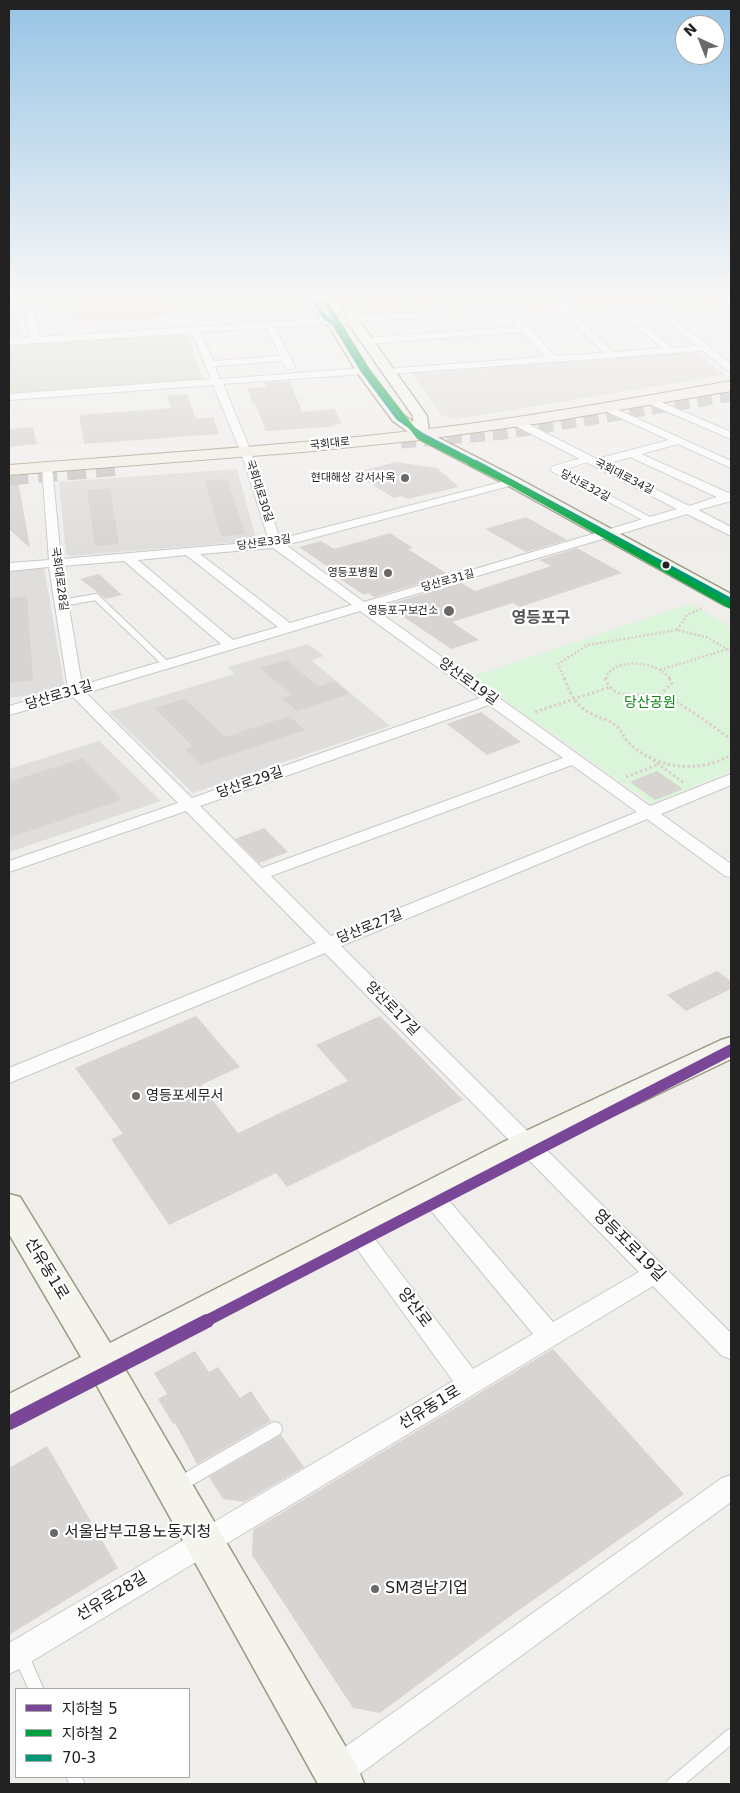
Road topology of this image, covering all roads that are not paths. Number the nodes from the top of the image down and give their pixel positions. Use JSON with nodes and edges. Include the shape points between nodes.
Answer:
{"nodes":[{"id":1,"x":217,"y":382,"type":"junction"},
{"id":2,"x":222,"y":382,"type":"edge"},
{"id":3,"x":371,"y":382,"type":"edge"},
{"id":4,"x":395,"y":382,"type":"edge"},
{"id":5,"x":731,"y":386,"type":"edge"},
{"id":6,"x":9,"y":397,"type":"edge"},
{"id":7,"x":649,"y":400,"type":"junction"},
{"id":8,"x":605,"y":407,"type":"junction"},
{"id":9,"x":516,"y":422,"type":"junction"},
{"id":10,"x":422,"y":435,"type":"junction"},
{"id":11,"x":731,"y":436,"type":"edge"},
{"id":12,"x":678,"y":441,"type":"junction"},
{"id":13,"x":246,"y":452,"type":"junction"},
{"id":14,"x":630,"y":454,"type":"junction"},
{"id":15,"x":592,"y":461,"type":"junction"},
{"id":16,"x":729,"y":462,"type":"edge"},
{"id":17,"x":48,"y":467,"type":"junction"},
{"id":18,"x":9,"y":470,"type":"edge"},
{"id":19,"x":512,"y":482,"type":"junction"},
{"id":20,"x":729,"y":498,"type":"edge"},
{"id":21,"x":687,"y":510,"type":"junction"},
{"id":22,"x":649,"y":520,"type":"junction"},
{"id":23,"x":731,"y":532,"type":"edge"},
{"id":24,"x":607,"y":534,"type":"junction"},
{"id":25,"x":276,"y":544,"type":"junction"},
{"id":26,"x":188,"y":551,"type":"junction"},
{"id":27,"x":127,"y":557,"type":"junction"},
{"id":28,"x":55,"y":563,"type":"junction"},
{"id":29,"x":9,"y":567,"type":"edge"},
{"id":30,"x":731,"y":601,"type":"edge"},
{"id":31,"x":62,"y":603,"type":"junction"},
{"id":32,"x":362,"y":606,"type":"junction"},
{"id":33,"x":288,"y":628,"type":"junction"},
{"id":34,"x":230,"y":646,"type":"junction"},
{"id":35,"x":166,"y":664,"type":"junction"},
{"id":36,"x":76,"y":691,"type":"junction"},
{"id":37,"x":491,"y":699,"type":"junction"},
{"id":38,"x":9,"y":711,"type":"edge"},
{"id":39,"x":574,"y":759,"type":"junction"},
{"id":40,"x":731,"y":779,"type":"edge"},
{"id":41,"x":188,"y":804,"type":"junction"},
{"id":42,"x":649,"y":813,"type":"junction"},
{"id":43,"x":9,"y":867,"type":"edge"},
{"id":44,"x":731,"y":872,"type":"edge"},
{"id":45,"x":258,"y":875,"type":"junction"},
{"id":46,"x":327,"y":944,"type":"junction"},
{"id":47,"x":731,"y":1047,"type":"edge"},
{"id":48,"x":9,"y":1076,"type":"edge"},
{"id":49,"x":526,"y":1144,"type":"junction"},
{"id":50,"x":430,"y":1194,"type":"junction"},
{"id":51,"x":9,"y":1206,"type":"edge"},
{"id":52,"x":357,"y":1232,"type":"junction"},
{"id":53,"x":656,"y":1274,"type":"junction"},
{"id":54,"x":550,"y":1336,"type":"junction"},
{"id":55,"x":731,"y":1349,"type":"edge"},
{"id":56,"x":103,"y":1363,"type":"junction"},
{"id":57,"x":470,"y":1384,"type":"junction"},
{"id":58,"x":9,"y":1412,"type":"edge"},
{"id":59,"x":275,"y":1429,"type":"dead end"},
{"id":60,"x":731,"y":1487,"type":"edge"},
{"id":61,"x":173,"y":1488,"type":"junction"},
{"id":62,"x":204,"y":1542,"type":"junction"},
{"id":63,"x":14,"y":1655,"type":"edge"},
{"id":64,"x":35,"y":1688,"type":"edge"},
{"id":65,"x":731,"y":1736,"type":"edge"},
{"id":66,"x":339,"y":1778,"type":"edge"},
{"id":67,"x":674,"y":1784,"type":"edge"}],
"edges":[{"from":1,"to":2,"type":"street"},
{"from":1,"to":6,"type":"street"},
{"from":1,"to":13,"type":"street","name":"국회대로30길"},
{"from":3,"to":10,"type":"main road","via":[[398,418]]},
{"from":4,"to":10,"type":"main road","via":[[420,416]]},
{"from":5,"to":7,"type":"main road","name":"국회대로"},
{"from":7,"to":8,"type":"main road","name":"국회대로"},
{"from":7,"to":11,"type":"street"},
{"from":8,"to":9,"type":"main road","name":"국회대로"},
{"from":8,"to":12,"type":"street"},
{"from":9,"to":10,"type":"main road","name":"국회대로"},
{"from":9,"to":15,"type":"street","name":"국회대로34길"},
{"from":10,"to":13,"type":"main road","name":"국회대로"},
{"from":10,"to":19,"type":"main road"},
{"from":12,"to":14,"type":"street"},
{"from":12,"to":16,"type":"street"},
{"from":13,"to":17,"type":"main road","name":"국회대로"},
{"from":13,"to":25,"type":"street","name":"국회대로30길"},
{"from":14,"to":15,"type":"street"},
{"from":14,"to":20,"type":"street"},
{"from":15,"to":21,"type":"street","name":"국회대로34길"},
{"from":15,"to":22,"type":"lane","name":"당산로32길","via":[[554,469]]},
{"from":17,"to":18,"type":"main road","name":"국회대로"},
{"from":17,"to":28,"type":"street","name":"국회대로28길"},
{"from":19,"to":24,"type":"main road"},
{"from":19,"to":25,"type":"street","name":"당산로33길"},
{"from":20,"to":21,"type":"street"},
{"from":21,"to":22,"type":"street"},
{"from":21,"to":23,"type":"street","name":"국회대로34길"},
{"from":22,"to":24,"type":"street"},
{"from":24,"to":30,"type":"main road"},
{"from":24,"to":32,"type":"street","name":"당산로31길"},
{"from":25,"to":26,"type":"street","name":"당산로33길"},
{"from":25,"to":32,"type":"street"},
{"from":26,"to":27,"type":"street","name":"당산로33길"},
{"from":26,"to":33,"type":"street"},
{"from":27,"to":28,"type":"street","name":"당산로33길"},
{"from":27,"to":34,"type":"street"},
{"from":28,"to":29,"type":"street","name":"당산로33길"},
{"from":28,"to":31,"type":"street","name":"국회대로28길"},
{"from":31,"to":35,"type":"lane","via":[[96,598]]},
{"from":31,"to":36,"type":"street","name":"국회대로28길"},
{"from":32,"to":33,"type":"street","name":"당산로31길"},
{"from":32,"to":37,"type":"street","name":"양산로19길"},
{"from":33,"to":34,"type":"street","name":"당산로31길"},
{"from":34,"to":35,"type":"street","name":"당산로31길"},
{"from":35,"to":36,"type":"street","name":"당산로31길"},
{"from":36,"to":38,"type":"street","name":"당산로31길"},
{"from":36,"to":41,"type":"street","name":"양산로17길"},
{"from":37,"to":39,"type":"street","name":"양산로19길"},
{"from":37,"to":41,"type":"street","name":"당산로29길"},
{"from":39,"to":42,"type":"street","name":"양산로19길"},
{"from":39,"to":45,"type":"street"},
{"from":40,"to":42,"type":"street","name":"당산로27길"},
{"from":41,"to":43,"type":"street","name":"당산로29길"},
{"from":41,"to":45,"type":"street","name":"양산로17길"},
{"from":42,"to":44,"type":"street","name":"양산로19길"},
{"from":42,"to":46,"type":"street","name":"당산로27길"},
{"from":45,"to":46,"type":"street","name":"양산로17길"},
{"from":46,"to":48,"type":"street","name":"당산로27길"},
{"from":46,"to":49,"type":"street","name":"양산로17길"},
{"from":47,"to":49,"type":"main road"},
{"from":49,"to":50,"type":"main road"},
{"from":49,"to":53,"type":"street","name":"영등포로19길"},
{"from":50,"to":52,"type":"main road"},
{"from":50,"to":54,"type":"street"},
{"from":51,"to":56,"type":"main road","name":"선유동1로"},
{"from":52,"to":56,"type":"main road"},
{"from":52,"to":57,"type":"street","name":"양산로"},
{"from":53,"to":54,"type":"street","name":"선유동1로"},
{"from":53,"to":55,"type":"street","name":"영등포로19길"},
{"from":54,"to":57,"type":"street","name":"선유동1로"},
{"from":56,"to":58,"type":"main road"},
{"from":56,"to":61,"type":"main road","name":"선유동1로"},
{"from":57,"to":62,"type":"street","name":"선유동1로"},
{"from":59,"to":61,"type":"lane"},
{"from":60,"to":66,"type":"street","name":"선유동1로"},
{"from":61,"to":62,"type":"main road","name":"선유동1로"},
{"from":62,"to":63,"type":"street","name":"선유로28길"},
{"from":62,"to":66,"type":"main road","name":"선유동1로"},
{"from":63,"to":64,"type":"lane","name":"선유로28길"},
{"from":65,"to":67,"type":"lane"}]}
